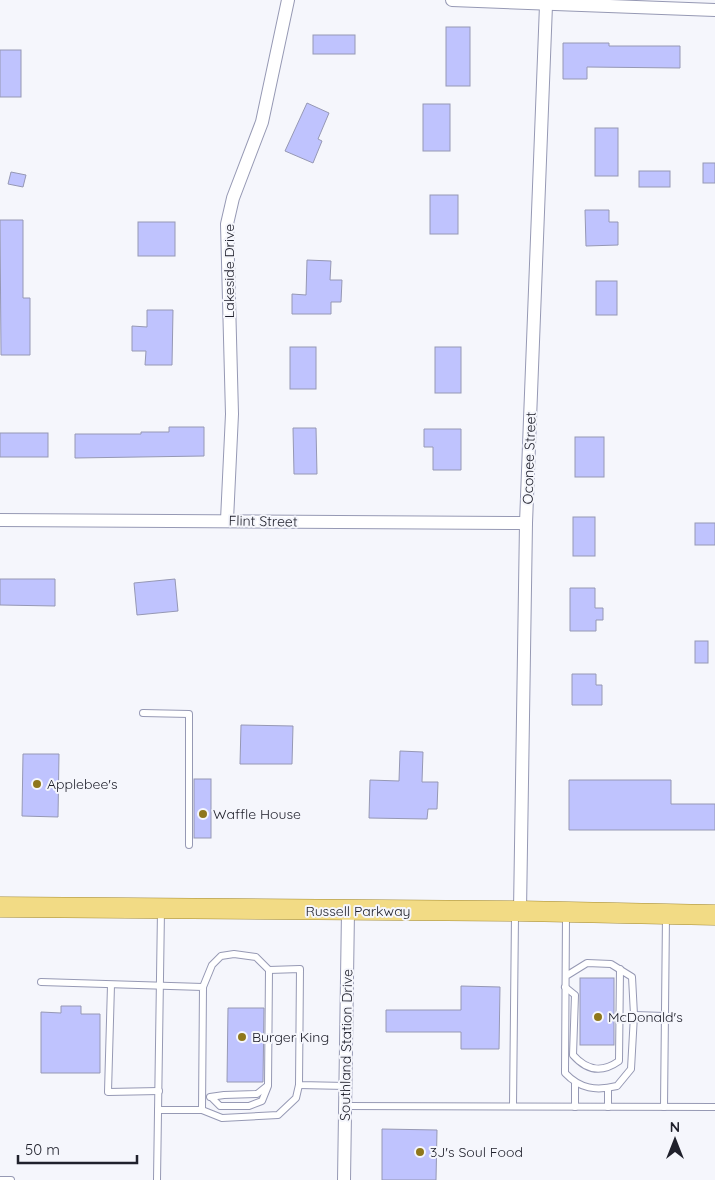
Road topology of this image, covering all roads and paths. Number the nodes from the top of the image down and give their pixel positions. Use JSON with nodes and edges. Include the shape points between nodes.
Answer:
{"nodes":[{"id":1,"x":288,"y":0,"type":"edge"},
{"id":2,"x":452,"y":0,"type":"edge"},
{"id":3,"x":546,"y":5,"type":"junction"},
{"id":4,"x":715,"y":10,"type":"edge"},
{"id":5,"x":0,"y":520,"type":"edge"},
{"id":6,"x":227,"y":520,"type":"junction"},
{"id":7,"x":526,"y":523,"type":"junction"},
{"id":8,"x":142,"y":713,"type":"dead end"},
{"id":9,"x":189,"y":845,"type":"dead end"},
{"id":10,"x":0,"y":907,"type":"edge"},
{"id":11,"x":161,"y":909,"type":"junction"},
{"id":12,"x":348,"y":911,"type":"junction"},
{"id":13,"x":517,"y":911,"type":"junction"},
{"id":14,"x":566,"y":912,"type":"junction"},
{"id":15,"x":666,"y":914,"type":"junction"},
{"id":16,"x":715,"y":915,"type":"edge"},
{"id":17,"x":620,"y":969,"type":"junction"},
{"id":18,"x":269,"y":970,"type":"junction"},
{"id":19,"x":566,"y":976,"type":"junction"},
{"id":20,"x":42,"y":982,"type":"dead end"},
{"id":21,"x":111,"y":985,"type":"junction"},
{"id":22,"x":160,"y":987,"type":"junction"},
{"id":23,"x":203,"y":987,"type":"junction"},
{"id":24,"x":565,"y":987,"type":"junction"},
{"id":25,"x":634,"y":1015,"type":"junction"},
{"id":26,"x":665,"y":1016,"type":"junction"},
{"id":27,"x":575,"y":1084,"type":"junction"},
{"id":28,"x":299,"y":1085,"type":"junction"},
{"id":29,"x":268,"y":1086,"type":"junction"},
{"id":30,"x":346,"y":1086,"type":"junction"},
{"id":31,"x":608,"y":1088,"type":"junction"},
{"id":32,"x":159,"y":1091,"type":"junction"},
{"id":33,"x":203,"y":1096,"type":"junction"},
{"id":34,"x":212,"y":1098,"type":"junction"},
{"id":35,"x":345,"y":1106,"type":"junction"},
{"id":36,"x":513,"y":1106,"type":"junction"},
{"id":37,"x":575,"y":1106,"type":"junction"},
{"id":38,"x":608,"y":1106,"type":"junction"},
{"id":39,"x":664,"y":1106,"type":"junction"},
{"id":40,"x":715,"y":1106,"type":"edge"},
{"id":41,"x":158,"y":1110,"type":"junction"},
{"id":42,"x":202,"y":1110,"type":"junction"},
{"id":43,"x":0,"y":1180,"type":"edge"},
{"id":44,"x":11,"y":1180,"type":"edge"},
{"id":45,"x":157,"y":1180,"type":"edge"},
{"id":46,"x":344,"y":1180,"type":"edge"}],
"edges":[{"from":1,"to":6,"type":"street","name":"Lakeside Drive","via":[[262,122],[233,198],[228,224],[232,414]]},
{"from":2,"to":3,"type":"street"},
{"from":3,"to":4,"type":"street"},
{"from":3,"to":7,"type":"street","name":"Oconee Street"},
{"from":5,"to":6,"type":"street","name":"Flint Street"},
{"from":6,"to":7,"type":"street","name":"Flint Street"},
{"from":7,"to":13,"type":"street","name":"Oconee Street"},
{"from":8,"to":9,"type":"lane","via":[[189,714]]},
{"from":10,"to":11,"type":"main road","name":"Russell Parkway"},
{"from":11,"to":12,"type":"main road","name":"Russell Parkway"},
{"from":11,"to":22,"type":"lane"},
{"from":12,"to":13,"type":"main road","name":"Russell Parkway"},
{"from":12,"to":30,"type":"street","name":"Southland Station Drive"},
{"from":13,"to":14,"type":"main road","name":"Russell Parkway"},
{"from":13,"to":36,"type":"lane"},
{"from":14,"to":15,"type":"main road","name":"Russell Parkway"},
{"from":14,"to":19,"type":"lane"},
{"from":15,"to":16,"type":"main road","name":"Russell Parkway"},
{"from":15,"to":26,"type":"lane"},
{"from":17,"to":19,"type":"lane","via":[[611,964],[587,963]]},
{"from":17,"to":24,"type":"lane","via":[[619,1061],[608,1069],[596,1070],[580,1063],[574,1055],[575,995]]},
{"from":17,"to":25,"type":"lane","via":[[632,977]]},
{"from":18,"to":23,"type":"lane","via":[[256,957],[221,956],[212,965]]},
{"from":18,"to":28,"type":"lane","via":[[300,969]]},
{"from":18,"to":29,"type":"lane"},
{"from":19,"to":24,"type":"lane"},
{"from":20,"to":21,"type":"lane"},
{"from":21,"to":22,"type":"lane"},
{"from":21,"to":32,"type":"lane","via":[[108,1092]]},
{"from":22,"to":23,"type":"lane"},
{"from":22,"to":32,"type":"lane"},
{"from":23,"to":33,"type":"lane"},
{"from":24,"to":27,"type":"lane","via":[[564,1073]]},
{"from":25,"to":26,"type":"lane"},
{"from":25,"to":31,"type":"lane","via":[[631,1070],[617,1086]]},
{"from":26,"to":39,"type":"lane"},
{"from":27,"to":31,"type":"lane","via":[[595,1090]]},
{"from":27,"to":37,"type":"lane"},
{"from":28,"to":30,"type":"lane"},
{"from":28,"to":42,"type":"lane","via":[[296,1098],[278,1115],[222,1118]]},
{"from":29,"to":34,"type":"lane","via":[[257,1094]]},
{"from":29,"to":34,"type":"lane","via":[[262,1101],[249,1106],[220,1106]]},
{"from":30,"to":35,"type":"street","name":"Southland Station Drive"},
{"from":31,"to":38,"type":"lane"},
{"from":32,"to":41,"type":"lane"},
{"from":33,"to":34,"type":"lane"},
{"from":33,"to":42,"type":"lane"},
{"from":35,"to":36,"type":"lane"},
{"from":35,"to":46,"type":"street","name":"Southland Station Drive"},
{"from":36,"to":37,"type":"lane"},
{"from":37,"to":38,"type":"lane"},
{"from":38,"to":39,"type":"lane"},
{"from":39,"to":40,"type":"lane"},
{"from":41,"to":42,"type":"lane"},
{"from":41,"to":45,"type":"lane"},
{"from":43,"to":44,"type":"lane"}]}
